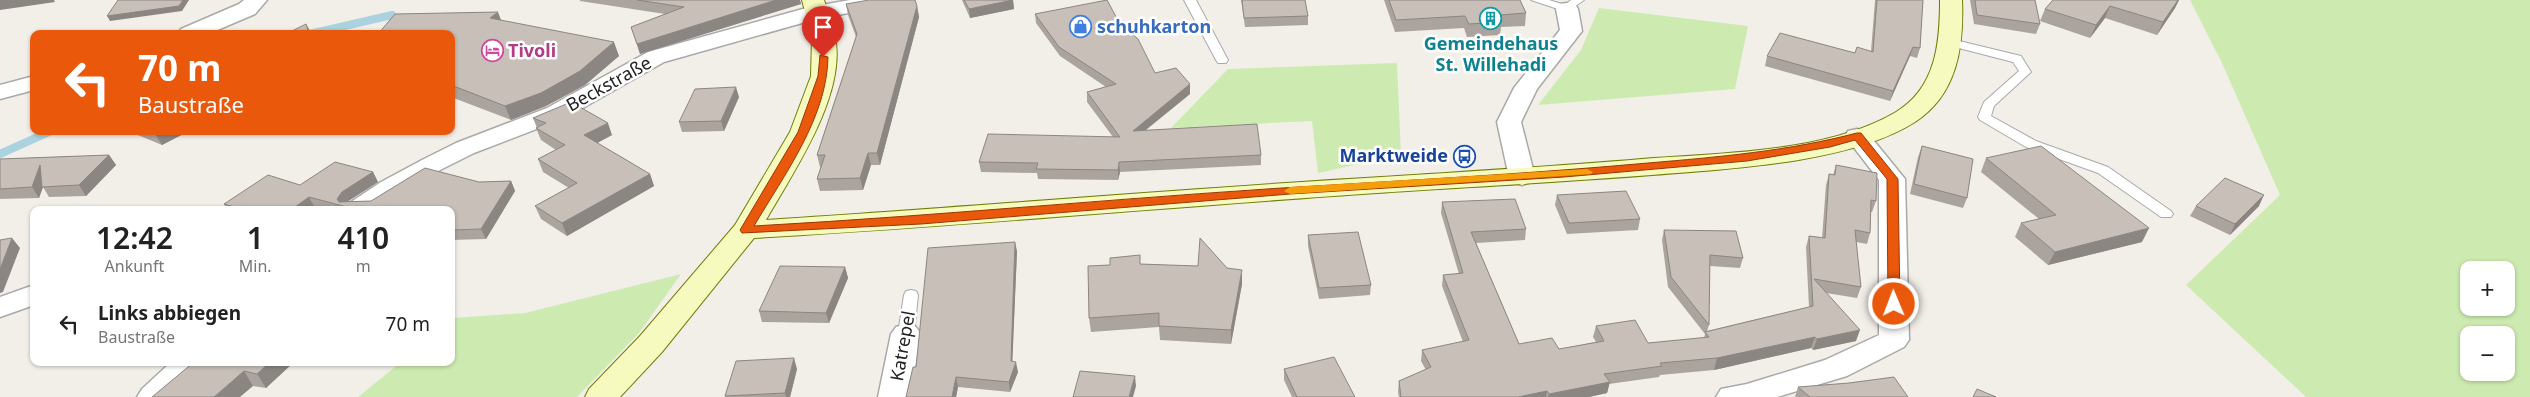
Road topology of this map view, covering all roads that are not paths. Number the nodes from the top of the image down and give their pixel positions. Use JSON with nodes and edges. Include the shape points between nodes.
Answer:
{"nodes":[{"id":1,"x":256,"y":0,"type":"edge"},
{"id":2,"x":887,"y":0,"type":"edge"},
{"id":3,"x":1190,"y":0,"type":"edge"},
{"id":4,"x":1537,"y":0,"type":"edge"},
{"id":5,"x":1951,"y":0,"type":"edge"},
{"id":6,"x":1573,"y":5,"type":"edge"},
{"id":7,"x":815,"y":6,"type":"edge"},
{"id":8,"x":198,"y":30,"type":"edge"},
{"id":9,"x":1950,"y":43,"type":"junction"},
{"id":10,"x":1222,"y":60,"type":"dead end"},
{"id":11,"x":30,"y":84,"type":"edge"},
{"id":12,"x":0,"y":92,"type":"edge"},
{"id":13,"x":1857,"y":136,"type":"junction"},
{"id":14,"x":1522,"y":177,"type":"junction"},
{"id":15,"x":363,"y":206,"type":"edge"},
{"id":16,"x":2166,"y":214,"type":"dead end"},
{"id":17,"x":746,"y":230,"type":"junction"},
{"id":18,"x":911,"y":295,"type":"dead end"},
{"id":19,"x":30,"y":296,"type":"edge"},
{"id":20,"x":0,"y":307,"type":"edge"},
{"id":21,"x":906,"y":334,"type":"joint"},
{"id":22,"x":186,"y":366,"type":"edge"},
{"id":23,"x":1742,"y":396,"type":"edge"},
{"id":24,"x":153,"y":397,"type":"edge"},
{"id":25,"x":601,"y":397,"type":"edge"},
{"id":26,"x":894,"y":397,"type":"edge"}],
"edges":[{"from":1,"to":8,"type":"street","via":[[247,9]]},
{"from":2,"to":7,"type":"street"},
{"from":3,"to":10,"type":"lane"},
{"from":4,"to":6,"type":"lane"},
{"from":5,"to":9,"type":"street"},
{"from":6,"to":14,"type":"street","via":[[1571,31],[1526,88],[1509,122]]},
{"from":7,"to":15,"type":"street","name":"Beckstraße","via":[[656,57],[556,113],[465,148],[431,165]]},
{"from":7,"to":17,"type":"street","via":[[824,38],[823,76],[803,132]]},
{"from":9,"to":13,"type":"street","via":[[1944,73],[1928,100],[1903,118]]},
{"from":9,"to":16,"type":"lane","via":[[2017,59],[2025,72],[1988,105],[1984,117],[2031,144],[2104,170]]},
{"from":11,"to":12,"type":"street"},
{"from":13,"to":14,"type":"street","via":[[1830,144],[1747,158]]},
{"from":13,"to":23,"type":"street","via":[[1892,179],[1894,340],[1836,368]]},
{"from":14,"to":17,"type":"street","via":[[1280,191],[921,220]]},
{"from":17,"to":25,"type":"street","via":[[651,344]]},
{"from":18,"to":21,"type":"lane","name":"Katrepel"},
{"from":19,"to":20,"type":"street"},
{"from":21,"to":26,"type":"street","name":"Katrepel"},
{"from":22,"to":24,"type":"street"}]}
